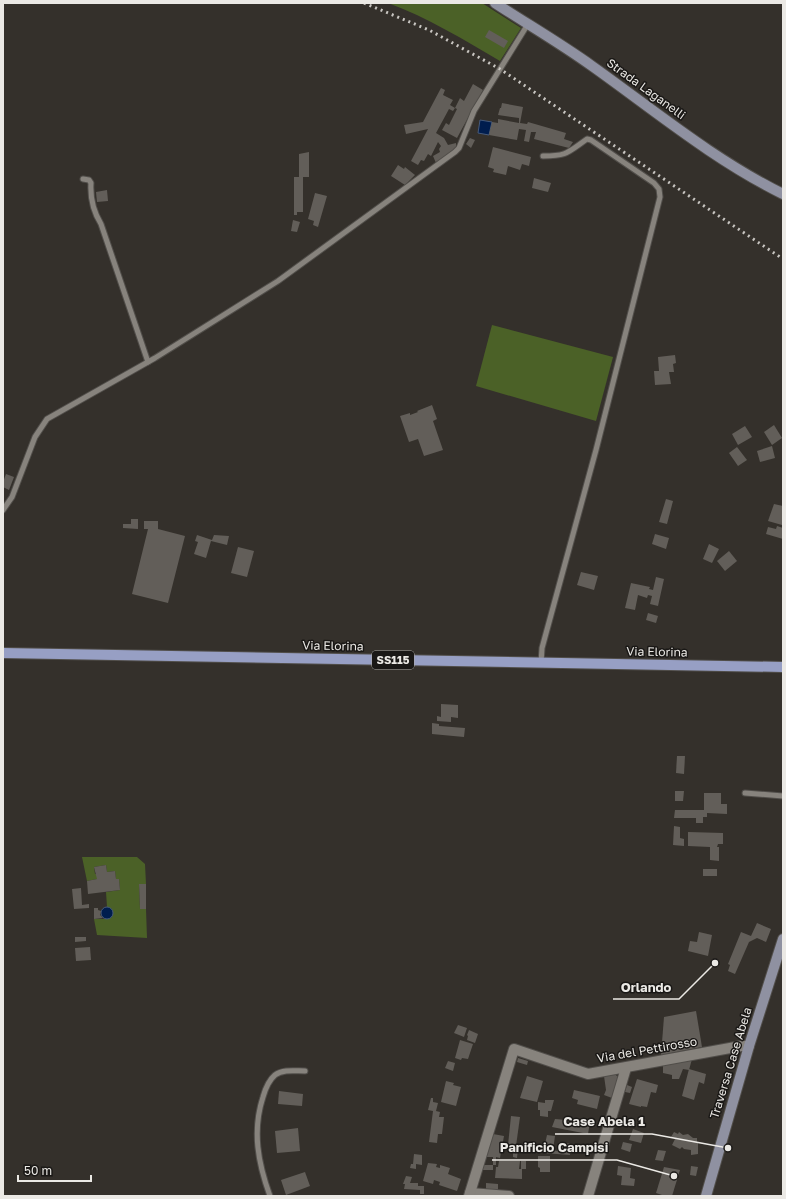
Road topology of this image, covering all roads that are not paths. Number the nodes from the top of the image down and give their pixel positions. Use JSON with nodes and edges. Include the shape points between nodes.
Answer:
{"nodes":[{"id":1,"x":495,"y":3,"type":"edge"},
{"id":2,"x":528,"y":24,"type":"junction"},
{"id":3,"x":543,"y":156,"type":"dead end"},
{"id":4,"x":84,"y":179,"type":"dead end"},
{"id":5,"x":783,"y":194,"type":"edge"},
{"id":6,"x":148,"y":362,"type":"junction"},
{"id":7,"x":3,"y":510,"type":"edge"},
{"id":8,"x":3,"y":653,"type":"edge"},
{"id":9,"x":541,"y":663,"type":"junction"},
{"id":10,"x":783,"y":667,"type":"edge"},
{"id":11,"x":745,"y":793,"type":"dead end"},
{"id":12,"x":783,"y":796,"type":"edge"},
{"id":13,"x":783,"y":939,"type":"edge"},
{"id":14,"x":749,"y":1046,"type":"junction"},
{"id":15,"x":626,"y":1068,"type":"junction"},
{"id":16,"x":304,"y":1071,"type":"dead end"},
{"id":17,"x":470,"y":1195,"type":"edge"},
{"id":18,"x":270,"y":1196,"type":"edge"},
{"id":19,"x":509,"y":1196,"type":"edge"},
{"id":20,"x":588,"y":1196,"type":"edge"},
{"id":21,"x":706,"y":1196,"type":"edge"}],
"edges":[{"from":1,"to":2,"type":"street","name":"Strada Laganelli"},
{"from":2,"to":5,"type":"street","name":"Strada Laganelli","via":[[688,136]]},
{"from":2,"to":6,"type":"lane","via":[[474,111],[455,152],[278,281]]},
{"from":3,"to":9,"type":"lane","via":[[558,156],[575,149],[586,140],[591,140],[654,183],[659,189],[660,197],[596,450],[542,648]]},
{"from":4,"to":6,"type":"lane","via":[[91,183],[93,208],[102,224]]},
{"from":6,"to":7,"type":"lane","via":[[47,418],[35,437],[12,497]]},
{"from":8,"to":9,"type":"main road","name":"Via Elorina","number":"SS115"},
{"from":9,"to":10,"type":"main road","name":"Via Elorina","number":"SS115"},
{"from":11,"to":12,"type":"lane"},
{"from":13,"to":14,"type":"street","name":"Traversa Case Abela"},
{"from":14,"to":15,"type":"street","name":"Via del Pettirosso"},
{"from":14,"to":21,"type":"street","name":"Traversa Case Abela"},
{"from":15,"to":17,"type":"street","name":"Via del Pettirosso","via":[[588,1074],[514,1049]]},
{"from":15,"to":20,"type":"street"},
{"from":16,"to":18,"type":"lane","via":[[287,1070],[275,1075],[266,1088],[258,1112],[256,1135],[260,1162]]},
{"from":17,"to":19,"type":"street"}]}
